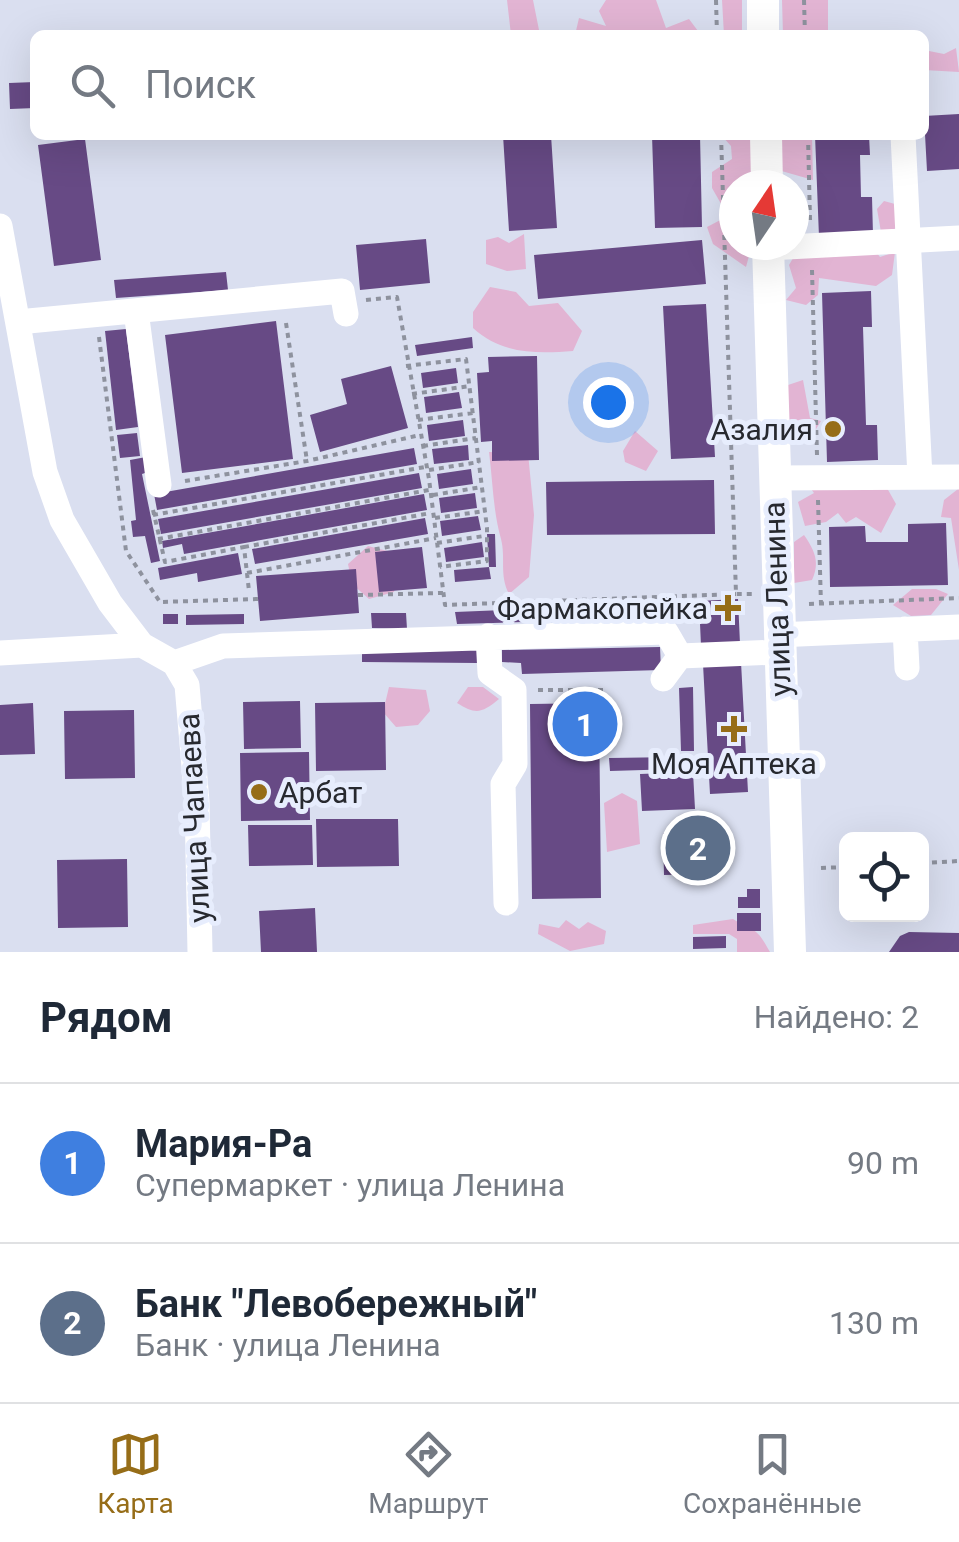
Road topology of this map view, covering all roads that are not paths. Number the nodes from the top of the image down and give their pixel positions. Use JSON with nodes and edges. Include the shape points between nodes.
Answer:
{"nodes":[{"id":1,"x":763,"y":0,"type":"edge"},
{"id":2,"x":764,"y":30,"type":"edge"},
{"id":3,"x":766,"y":140,"type":"edge"},
{"id":4,"x":903,"y":140,"type":"edge"},
{"id":5,"x":767,"y":170,"type":"edge"},
{"id":6,"x":0,"y":226,"type":"edge"},
{"id":7,"x":959,"y":238,"type":"edge"},
{"id":8,"x":911,"y":240,"type":"junction"},
{"id":9,"x":809,"y":246,"type":"edge"},
{"id":10,"x":768,"y":260,"type":"edge"},
{"id":11,"x":345,"y":308,"type":"road end"},
{"id":12,"x":136,"y":312,"type":"junction"},
{"id":13,"x":18,"y":322,"type":"junction"},
{"id":14,"x":959,"y":477,"type":"edge"},
{"id":15,"x":773,"y":478,"type":"junction"},
{"id":16,"x":920,"y":478,"type":"junction"},
{"id":17,"x":159,"y":485,"type":"road end"},
{"id":18,"x":959,"y":627,"type":"edge"},
{"id":19,"x":905,"y":629,"type":"junction"},
{"id":20,"x":777,"y":631,"type":"junction"},
{"id":21,"x":488,"y":636,"type":"junction"},
{"id":22,"x":142,"y":645,"type":"junction"},
{"id":23,"x":0,"y":653,"type":"edge"},
{"id":24,"x":680,"y":656,"type":"junction"},
{"id":25,"x":174,"y":663,"type":"junction"},
{"id":26,"x":907,"y":668,"type":"dead end"},
{"id":27,"x":663,"y":680,"type":"dead end"},
{"id":28,"x":506,"y":902,"type":"dead end"},
{"id":29,"x":200,"y":952,"type":"edge"},
{"id":30,"x":790,"y":952,"type":"edge"}],
"edges":[{"from":1,"to":2,"type":"main road"},
{"from":3,"to":5,"type":"main road"},
{"from":4,"to":8,"type":"street"},
{"from":6,"to":13,"type":"street"},
{"from":7,"to":8,"type":"street"},
{"from":8,"to":9,"type":"street"},
{"from":8,"to":16,"type":"street"},
{"from":10,"to":15,"type":"main road","name":"улица Ленина"},
{"from":11,"to":12,"type":"street","via":[[342,291]]},
{"from":12,"to":13,"type":"street"},
{"from":12,"to":17,"type":"street"},
{"from":13,"to":22,"type":"street","via":[[62,520]]},
{"from":14,"to":16,"type":"street"},
{"from":15,"to":16,"type":"street"},
{"from":15,"to":20,"type":"main road","name":"улица Ленина"},
{"from":18,"to":19,"type":"street"},
{"from":19,"to":20,"type":"street"},
{"from":19,"to":26,"type":"street"},
{"from":20,"to":24,"type":"street"},
{"from":20,"to":30,"type":"main road","name":"улица Ленина","via":[[797,762],[775,833]]},
{"from":21,"to":24,"type":"street","via":[[666,632]]},
{"from":21,"to":25,"type":"street","via":[[223,646]]},
{"from":21,"to":28,"type":"street","via":[[490,673],[514,690],[515,764],[503,784]]},
{"from":22,"to":23,"type":"street"},
{"from":22,"to":25,"type":"street"},
{"from":24,"to":27,"type":"street"},
{"from":25,"to":29,"type":"street","name":"улица Чапаева","via":[[186,685],[197,802]]}]}
